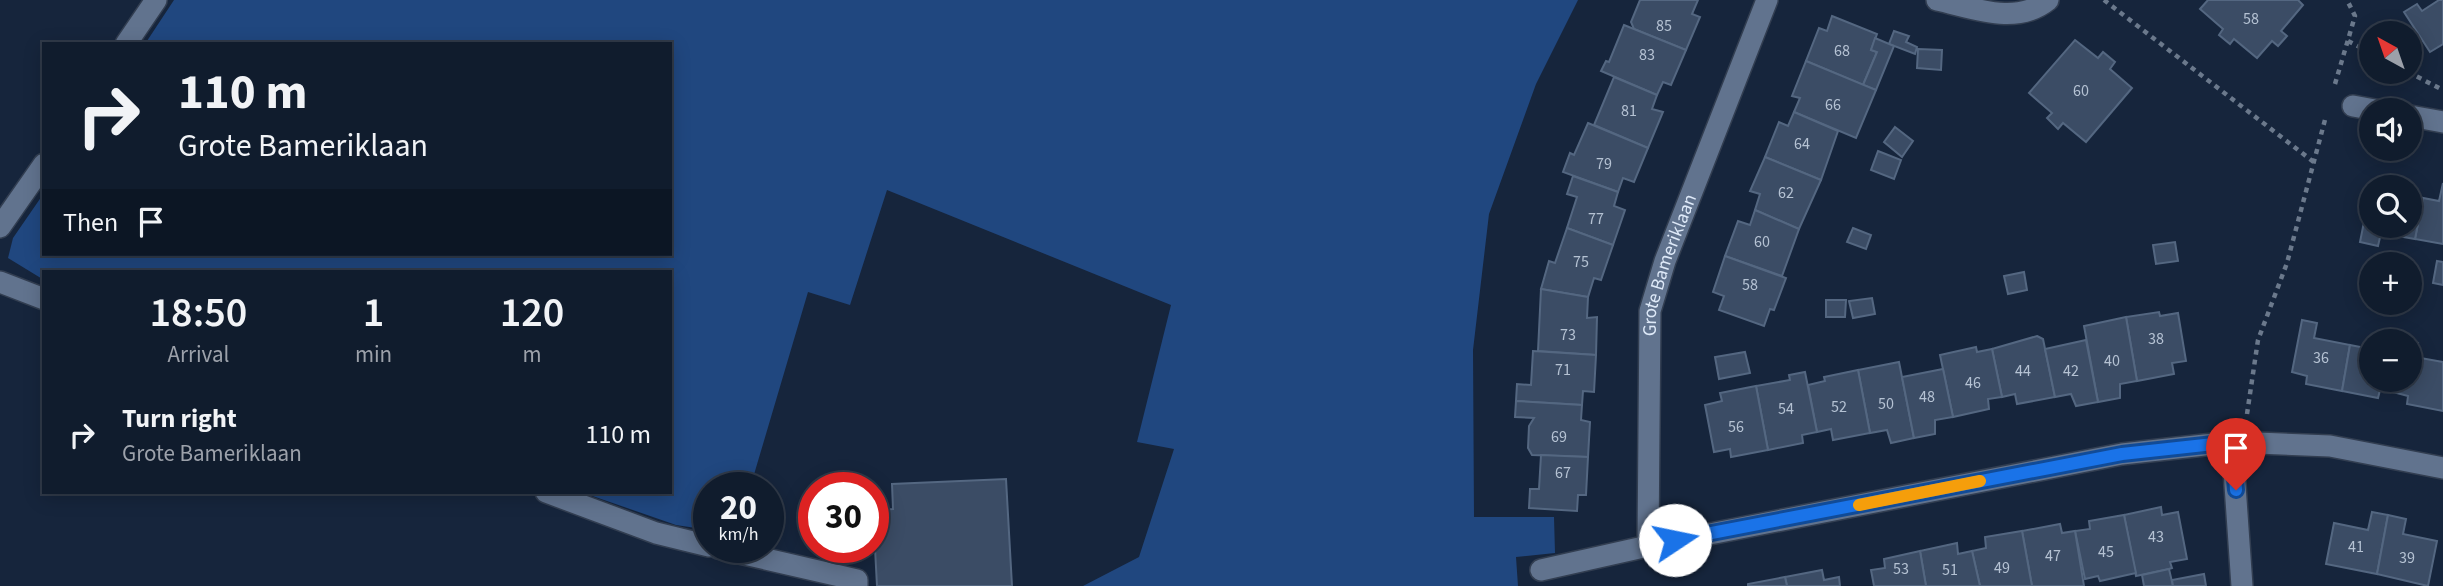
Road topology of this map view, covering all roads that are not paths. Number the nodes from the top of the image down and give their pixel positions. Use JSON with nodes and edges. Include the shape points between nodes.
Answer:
{"nodes":[{"id":1,"x":156,"y":0,"type":"edge"},
{"id":2,"x":1767,"y":0,"type":"edge"},
{"id":3,"x":1937,"y":0,"type":"edge"},
{"id":4,"x":2048,"y":0,"type":"edge"},
{"id":5,"x":127,"y":42,"type":"edge"},
{"id":6,"x":2353,"y":106,"type":"dead end"},
{"id":7,"x":2359,"y":107,"type":"edge"},
{"id":8,"x":2422,"y":118,"type":"edge"},
{"id":9,"x":2443,"y":122,"type":"edge"},
{"id":10,"x":42,"y":167,"type":"edge"},
{"id":11,"x":0,"y":227,"type":"edge"},
{"id":12,"x":0,"y":282,"type":"edge"},
{"id":13,"x":42,"y":298,"type":"edge"},
{"id":14,"x":2238,"y":443,"type":"junction"},
{"id":15,"x":2443,"y":468,"type":"edge"},
{"id":16,"x":551,"y":494,"type":"edge"},
{"id":17,"x":693,"y":542,"type":"edge"},
{"id":18,"x":1648,"y":545,"type":"junction"},
{"id":19,"x":783,"y":563,"type":"edge"},
{"id":20,"x":1541,"y":570,"type":"dead end"},
{"id":21,"x":857,"y":586,"type":"edge"},
{"id":22,"x":2242,"y":586,"type":"edge"}],
"edges":[{"from":1,"to":5,"type":"street"},
{"from":2,"to":18,"type":"street","name":"Grote Bameriklaan","via":[[1665,261],[1650,311]]},
{"from":3,"to":4,"type":"street","via":[[2005,15],[2029,13]]},
{"from":6,"to":7,"type":"street"},
{"from":8,"to":9,"type":"street"},
{"from":10,"to":11,"type":"street"},
{"from":12,"to":13,"type":"street"},
{"from":14,"to":15,"type":"street","via":[[2330,446]]},
{"from":14,"to":18,"type":"street","via":[[2122,454]]},
{"from":14,"to":22,"type":"street"},
{"from":16,"to":17,"type":"street"},
{"from":18,"to":20,"type":"street"},
{"from":19,"to":21,"type":"street","via":[[857,580]]}]}
